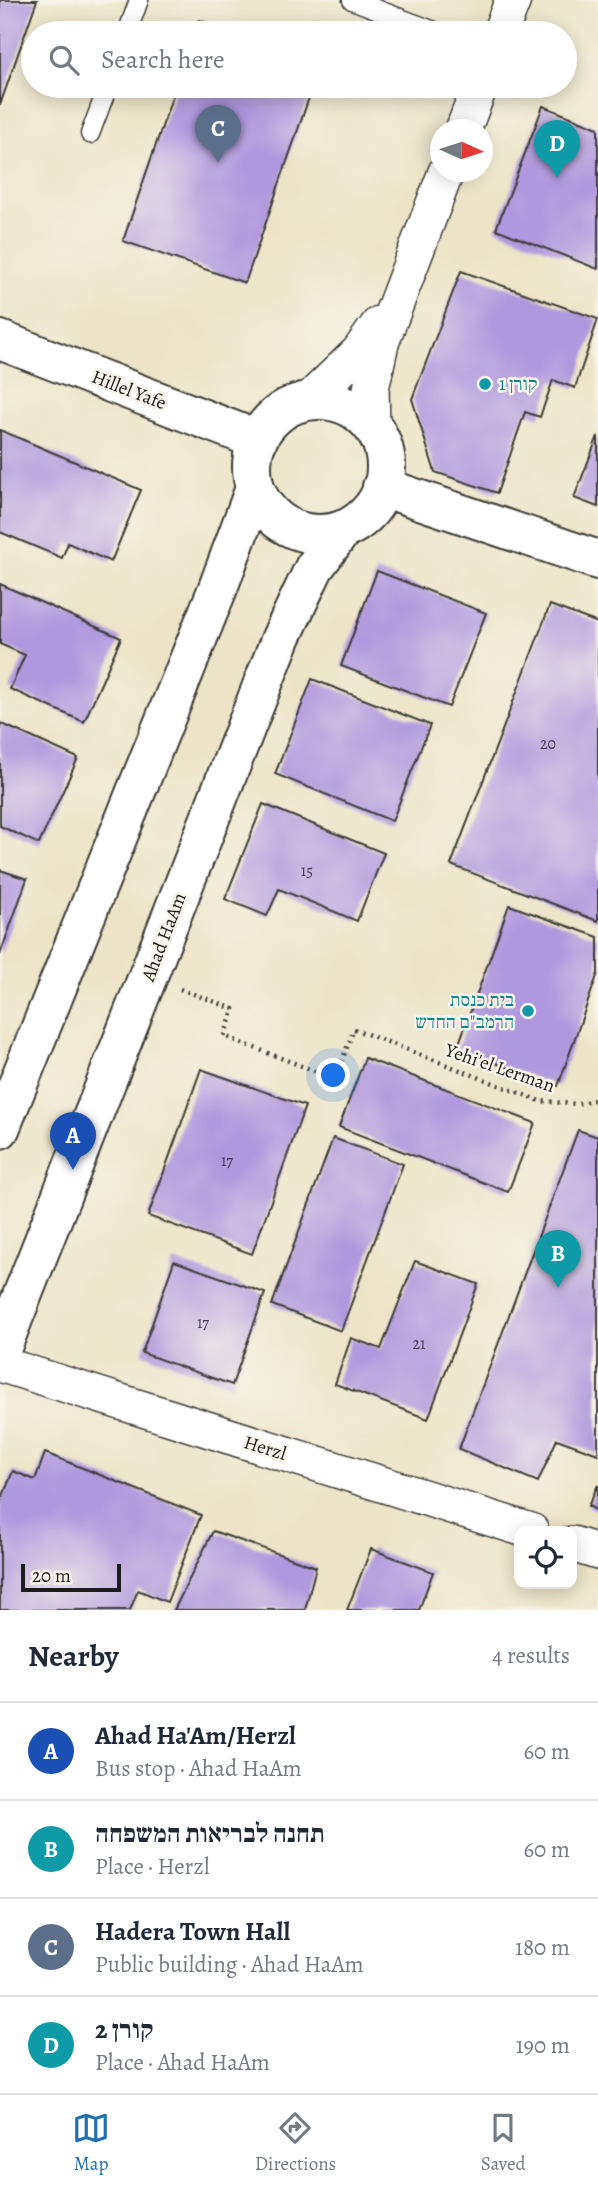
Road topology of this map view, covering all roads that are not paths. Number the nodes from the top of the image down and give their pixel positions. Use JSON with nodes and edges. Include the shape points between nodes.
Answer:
{"nodes":[{"id":1,"x":139,"y":0,"type":"edge"},
{"id":2,"x":352,"y":0,"type":"edge"},
{"id":3,"x":513,"y":0,"type":"edge"},
{"id":4,"x":131,"y":21,"type":"edge"},
{"id":5,"x":408,"y":21,"type":"edge"},
{"id":6,"x":505,"y":21,"type":"edge"},
{"id":7,"x":104,"y":98,"type":"edge"},
{"id":8,"x":475,"y":98,"type":"edge"},
{"id":9,"x":467,"y":119,"type":"edge"},
{"id":10,"x":90,"y":134,"type":"dead end"},
{"id":11,"x":442,"y":182,"type":"edge"},
{"id":12,"x":403,"y":281,"type":"junction"},
{"id":13,"x":0,"y":340,"type":"edge"},
{"id":14,"x":309,"y":400,"type":"junction"},
{"id":15,"x":372,"y":425,"type":"junction"},
{"id":16,"x":258,"y":440,"type":"junction"},
{"id":17,"x":382,"y":487,"type":"junction"},
{"id":18,"x":255,"y":488,"type":"junction"},
{"id":19,"x":342,"y":530,"type":"junction"},
{"id":20,"x":598,"y":560,"type":"edge"},
{"id":21,"x":0,"y":1129,"type":"edge"},
{"id":22,"x":0,"y":1352,"type":"edge"},
{"id":23,"x":0,"y":1364,"type":"edge"},
{"id":24,"x":515,"y":1526,"type":"edge"},
{"id":25,"x":577,"y":1546,"type":"edge"},
{"id":26,"x":598,"y":1552,"type":"edge"}],
"edges":[{"from":1,"to":4,"type":"lane"},
{"from":2,"to":5,"type":"lane"},
{"from":3,"to":6,"type":"street"},
{"from":7,"to":10,"type":"lane"},
{"from":8,"to":9,"type":"street"},
{"from":11,"to":12,"type":"street"},
{"from":12,"to":14,"type":"street","via":[[359,352]]},
{"from":12,"to":15,"type":"street","via":[[376,362]]},
{"from":13,"to":16,"type":"street","name":"Hillel Yafe"},
{"from":14,"to":15,"type":"street","via":[[344,404]]},
{"from":14,"to":16,"type":"street","via":[[278,413]]},
{"from":15,"to":17,"type":"street","via":[[384,450]]},
{"from":16,"to":18,"type":"street","via":[[253,463]]},
{"from":17,"to":19,"type":"street","via":[[365,516]]},
{"from":17,"to":20,"type":"street"},
{"from":18,"to":19,"type":"street","via":[[263,504],[290,527],[324,534]]},
{"from":18,"to":21,"type":"street"},
{"from":19,"to":22,"type":"street","name":"Ahad HaAm","via":[[314,568],[286,628]]},
{"from":23,"to":24,"type":"street","name":"Herzl"},
{"from":25,"to":26,"type":"street"}]}
